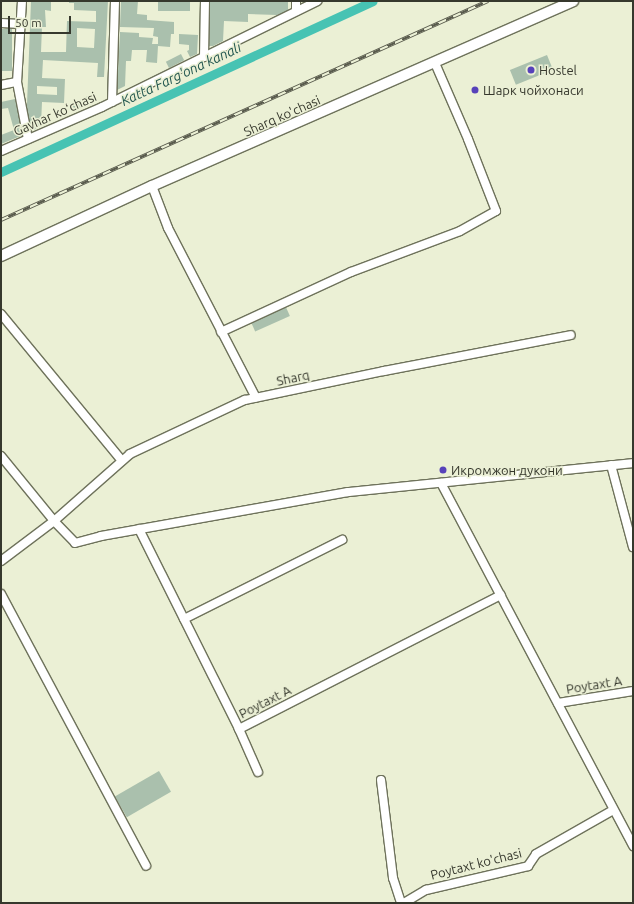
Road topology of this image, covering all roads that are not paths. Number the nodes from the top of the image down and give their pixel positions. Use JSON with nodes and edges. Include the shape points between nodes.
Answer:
{"nodes":[{"id":1,"x":22,"y":1,"type":"edge"},
{"id":2,"x":115,"y":1,"type":"edge"},
{"id":3,"x":206,"y":1,"type":"edge"},
{"id":4,"x":296,"y":1,"type":"edge"},
{"id":5,"x":317,"y":1,"type":"edge"},
{"id":6,"x":573,"y":1,"type":"edge"},
{"id":7,"x":296,"y":11,"type":"junction"},
{"id":8,"x":1,"y":23,"type":"edge"},
{"id":9,"x":21,"y":24,"type":"junction"},
{"id":10,"x":204,"y":56,"type":"junction"},
{"id":11,"x":435,"y":63,"type":"junction"},
{"id":12,"x":18,"y":82,"type":"junction"},
{"id":13,"x":1,"y":85,"type":"edge"},
{"id":14,"x":112,"y":102,"type":"junction"},
{"id":15,"x":28,"y":139,"type":"junction"},
{"id":16,"x":1,"y":151,"type":"edge"},
{"id":17,"x":152,"y":186,"type":"junction"},
{"id":18,"x":1,"y":256,"type":"edge"},
{"id":19,"x":1,"y":314,"type":"edge"},
{"id":20,"x":221,"y":332,"type":"junction"},
{"id":21,"x":571,"y":334,"type":"dead end"},
{"id":22,"x":256,"y":398,"type":"junction"},
{"id":23,"x":1,"y":456,"type":"edge"},
{"id":24,"x":122,"y":461,"type":"junction"},
{"id":25,"x":633,"y":463,"type":"edge"},
{"id":26,"x":611,"y":465,"type":"junction"},
{"id":27,"x":441,"y":482,"type":"junction"},
{"id":28,"x":54,"y":520,"type":"junction"},
{"id":29,"x":139,"y":529,"type":"junction"},
{"id":30,"x":342,"y":540,"type":"dead end"},
{"id":31,"x":633,"y":547,"type":"edge"},
{"id":32,"x":1,"y":561,"type":"edge"},
{"id":33,"x":1,"y":594,"type":"edge"},
{"id":34,"x":501,"y":595,"type":"junction"},
{"id":35,"x":184,"y":620,"type":"junction"},
{"id":36,"x":633,"y":691,"type":"edge"},
{"id":37,"x":558,"y":703,"type":"junction"},
{"id":38,"x":239,"y":728,"type":"junction"},
{"id":39,"x":258,"y":772,"type":"dead end"},
{"id":40,"x":382,"y":780,"type":"dead end"},
{"id":41,"x":614,"y":810,"type":"junction"},
{"id":42,"x":633,"y":846,"type":"edge"},
{"id":43,"x":146,"y":866,"type":"dead end"},
{"id":44,"x":403,"y":903,"type":"edge"}],
"edges":[{"from":1,"to":9,"type":"street"},
{"from":2,"to":14,"type":"street"},
{"from":3,"to":10,"type":"street"},
{"from":4,"to":7,"type":"street"},
{"from":5,"to":7,"type":"street","name":"Gavhar koʻchasi"},
{"from":6,"to":11,"type":"main road","name":"Sharq ko'chasi"},
{"from":7,"to":10,"type":"street","name":"Gavhar koʻchasi"},
{"from":8,"to":9,"type":"street"},
{"from":9,"to":12,"type":"street"},
{"from":10,"to":14,"type":"street","name":"Gavhar koʻchasi"},
{"from":11,"to":17,"type":"main road","name":"Sharq ko'chasi"},
{"from":11,"to":20,"type":"street","via":[[496,211],[460,231],[351,272]]},
{"from":12,"to":13,"type":"street"},
{"from":12,"to":15,"type":"street"},
{"from":14,"to":15,"type":"street","name":"Gavhar koʻchasi"},
{"from":15,"to":16,"type":"street","name":"Gavhar koʻchasi"},
{"from":17,"to":18,"type":"main road","name":"Sharq ko'chasi"},
{"from":17,"to":20,"type":"street","via":[[168,228]]},
{"from":19,"to":24,"type":"street"},
{"from":20,"to":22,"type":"street"},
{"from":21,"to":22,"type":"street","name":"Sharq"},
{"from":22,"to":24,"type":"street","name":"Sharq","via":[[245,400],[130,454]]},
{"from":23,"to":28,"type":"street"},
{"from":24,"to":28,"type":"street","name":"Sharq"},
{"from":25,"to":26,"type":"street"},
{"from":26,"to":27,"type":"street"},
{"from":26,"to":31,"type":"street"},
{"from":27,"to":29,"type":"street","via":[[348,492]]},
{"from":27,"to":34,"type":"street"},
{"from":28,"to":29,"type":"street","via":[[75,543]]},
{"from":28,"to":32,"type":"street","name":"Sharq"},
{"from":29,"to":35,"type":"street","name":"Poytaxt A"},
{"from":30,"to":35,"type":"street"},
{"from":33,"to":43,"type":"street"},
{"from":34,"to":37,"type":"street"},
{"from":34,"to":38,"type":"street","name":"Poytaxt A"},
{"from":35,"to":38,"type":"street","name":"Poytaxt A"},
{"from":36,"to":37,"type":"street","name":"Poytaxt A"},
{"from":37,"to":41,"type":"street"},
{"from":38,"to":39,"type":"street"},
{"from":40,"to":44,"type":"street","via":[[393,878]]},
{"from":41,"to":42,"type":"street"},
{"from":41,"to":44,"type":"street","name":"Poytaxt ko'chasi","via":[[536,854],[528,866],[426,890]]}]}
